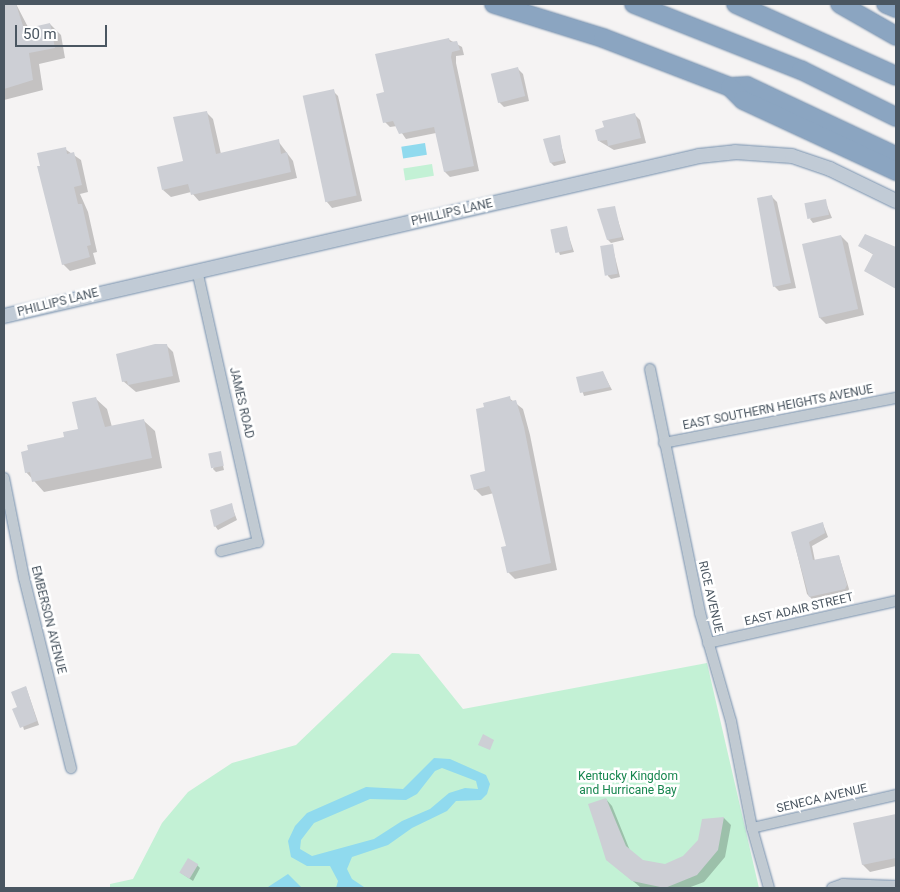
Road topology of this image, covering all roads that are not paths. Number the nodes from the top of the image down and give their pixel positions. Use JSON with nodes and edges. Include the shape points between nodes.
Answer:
{"nodes":[{"id":1,"x":494,"y":4,"type":"edge"},
{"id":2,"x":634,"y":4,"type":"edge"},
{"id":3,"x":736,"y":4,"type":"edge"},
{"id":4,"x":840,"y":4,"type":"edge"},
{"id":5,"x":886,"y":4,"type":"edge"},
{"id":6,"x":896,"y":8,"type":"edge"},
{"id":7,"x":896,"y":36,"type":"edge"},
{"id":8,"x":896,"y":76,"type":"edge"},
{"id":9,"x":730,"y":86,"type":"junction"},
{"id":10,"x":896,"y":117,"type":"edge"},
{"id":11,"x":896,"y":156,"type":"edge"},
{"id":12,"x":896,"y":171,"type":"edge"},
{"id":13,"x":896,"y":201,"type":"edge"},
{"id":14,"x":197,"y":270,"type":"junction"},
{"id":15,"x":4,"y":316,"type":"edge"},
{"id":16,"x":650,"y":369,"type":"dead end"},
{"id":17,"x":896,"y":398,"type":"edge"},
{"id":18,"x":664,"y":442,"type":"junction"},
{"id":19,"x":4,"y":478,"type":"edge"},
{"id":20,"x":221,"y":551,"type":"dead end"},
{"id":21,"x":896,"y":601,"type":"edge"},
{"id":22,"x":708,"y":643,"type":"junction"},
{"id":23,"x":71,"y":768,"type":"dead end"},
{"id":24,"x":896,"y":795,"type":"edge"},
{"id":25,"x":752,"y":828,"type":"junction"},
{"id":26,"x":851,"y":886,"type":"edge"},
{"id":27,"x":896,"y":886,"type":"edge"},
{"id":28,"x":769,"y":888,"type":"edge"},
{"id":29,"x":832,"y":888,"type":"edge"}],
"edges":[{"from":1,"to":9,"type":"highway","via":[[603,38]]},
{"from":2,"to":10,"type":"highway","via":[[793,67]]},
{"from":3,"to":8,"type":"highway"},
{"from":4,"to":7,"type":"highway"},
{"from":5,"to":6,"type":"highway"},
{"from":9,"to":11,"type":"highway","via":[[747,86]]},
{"from":9,"to":12,"type":"highway","via":[[743,100]]},
{"from":13,"to":14,"type":"main road","name":"PHILLIPS LANE","via":[[830,169],[792,156],[735,152],[699,156]]},
{"from":14,"to":15,"type":"main road","name":"PHILLIPS LANE"},
{"from":14,"to":20,"type":"street","name":"JAMES ROAD","via":[[258,542]]},
{"from":16,"to":18,"type":"street","name":"RICE AVENUE"},
{"from":17,"to":18,"type":"street","name":"EAST SOUTHERN HEIGHTS AVENUE"},
{"from":18,"to":22,"type":"street","name":"RICE AVENUE"},
{"from":19,"to":23,"type":"street","name":"EMBERSON AVENUE","via":[[24,578]]},
{"from":21,"to":22,"type":"street","name":"EAST ADAIR STREET"},
{"from":22,"to":25,"type":"street","name":"RICE AVENUE","via":[[731,721]]},
{"from":24,"to":25,"type":"street","name":"SENECA AVENUE"},
{"from":25,"to":28,"type":"street","name":"RICE AVENUE"},
{"from":26,"to":27,"type":"street"},
{"from":26,"to":29,"type":"street"}]}
